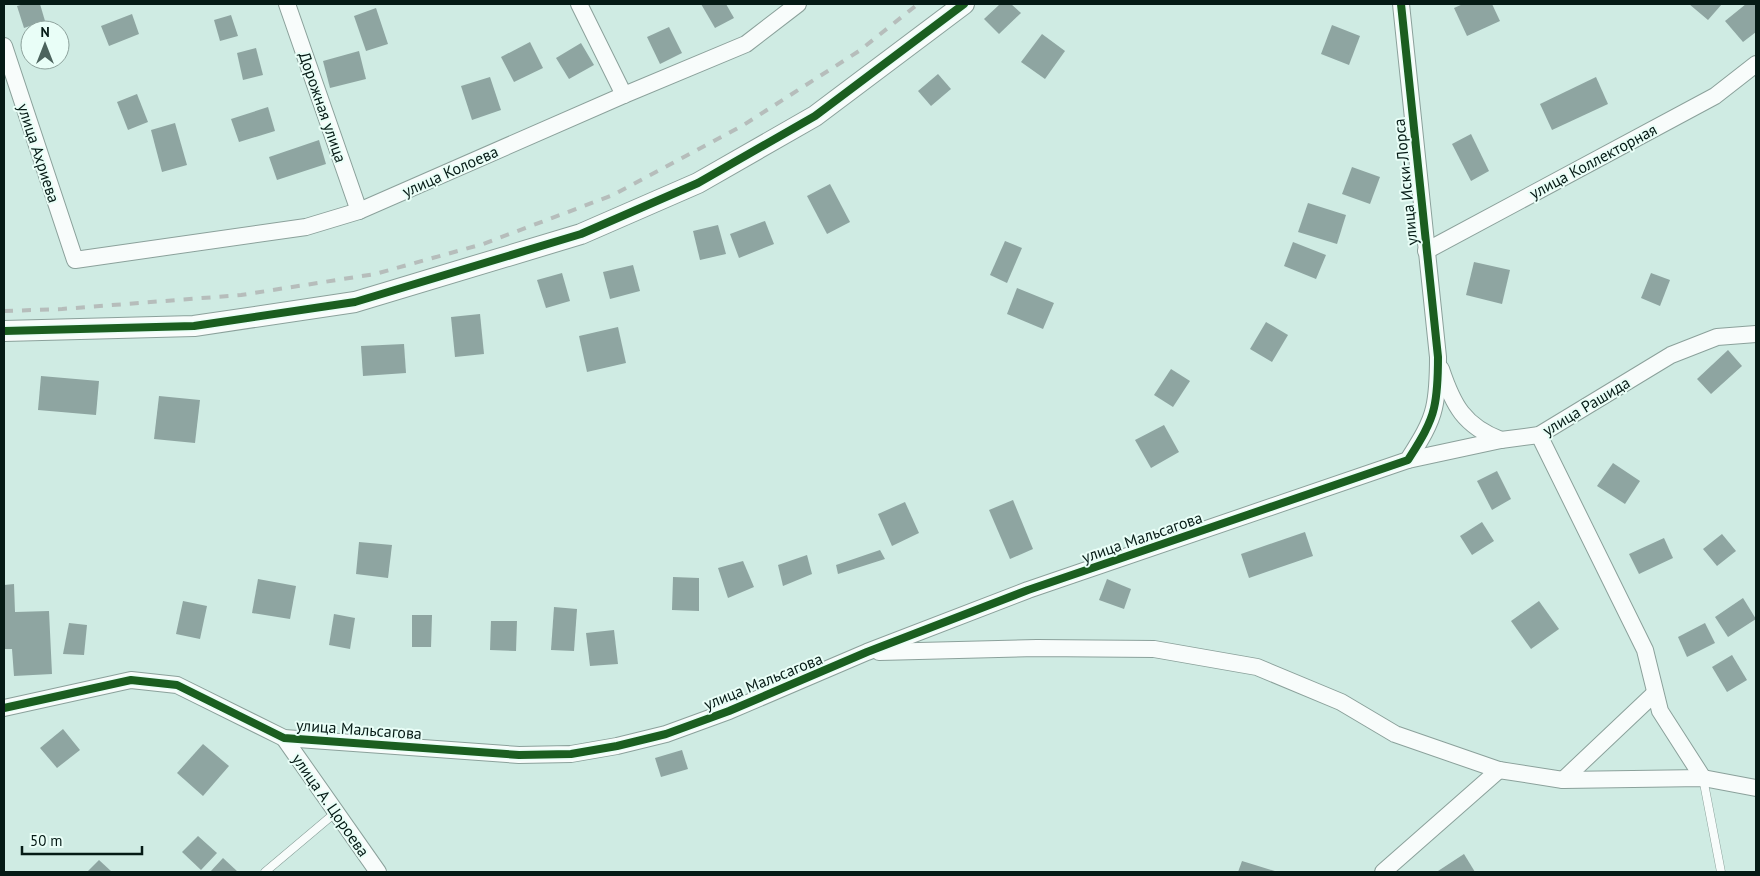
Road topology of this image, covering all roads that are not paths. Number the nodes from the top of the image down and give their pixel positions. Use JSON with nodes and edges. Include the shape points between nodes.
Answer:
{"nodes":[{"id":1,"x":287,"y":4,"type":"edge"},
{"id":2,"x":579,"y":4,"type":"edge"},
{"id":3,"x":798,"y":4,"type":"edge"},
{"id":4,"x":964,"y":4,"type":"edge"},
{"id":5,"x":1401,"y":4,"type":"edge"},
{"id":6,"x":4,"y":46,"type":"edge"},
{"id":7,"x":1756,"y":64,"type":"edge"},
{"id":8,"x":624,"y":95,"type":"junction"},
{"id":9,"x":359,"y":211,"type":"junction"},
{"id":10,"x":1426,"y":251,"type":"junction"},
{"id":11,"x":75,"y":260,"type":"joint"},
{"id":12,"x":4,"y":331,"type":"edge"},
{"id":13,"x":1756,"y":334,"type":"edge"},
{"id":14,"x":1438,"y":357,"type":"junction"},
{"id":15,"x":1539,"y":435,"type":"junction"},
{"id":16,"x":1501,"y":440,"type":"junction"},
{"id":17,"x":1408,"y":460,"type":"junction"},
{"id":18,"x":867,"y":652,"type":"junction"},
{"id":19,"x":1655,"y":693,"type":"junction"},
{"id":20,"x":4,"y":708,"type":"edge"},
{"id":21,"x":284,"y":738,"type":"junction"},
{"id":22,"x":1499,"y":770,"type":"junction"},
{"id":23,"x":1703,"y":778,"type":"junction"},
{"id":24,"x":1562,"y":780,"type":"junction"},
{"id":25,"x":1756,"y":788,"type":"edge"},
{"id":26,"x":335,"y":813,"type":"junction"},
{"id":27,"x":266,"y":872,"type":"edge"},
{"id":28,"x":378,"y":872,"type":"edge"},
{"id":29,"x":1383,"y":872,"type":"edge"},
{"id":30,"x":1721,"y":872,"type":"edge"}],
"edges":[{"from":1,"to":9,"type":"street","name":"Дорожная улица"},
{"from":2,"to":8,"type":"street"},
{"from":3,"to":8,"type":"street","name":"улица Колоева","via":[[746,44]]},
{"from":4,"to":12,"type":"street","via":[[815,116],[698,183],[581,234],[355,302],[194,326]]},
{"from":5,"to":10,"type":"street","name":"улица Иски-Лорса"},
{"from":6,"to":11,"type":"street","name":"улица Ахриева"},
{"from":7,"to":10,"type":"street","name":"улица Коллекторная","via":[[1715,96]]},
{"from":8,"to":9,"type":"street","name":"улица Колоева"},
{"from":9,"to":11,"type":"street","name":"улица Колоева","via":[[306,227]]},
{"from":10,"to":14,"type":"street","name":"улица Иски-Лорса"},
{"from":13,"to":15,"type":"street","name":"улица Рашида","via":[[1717,337],[1671,355]]},
{"from":14,"to":16,"type":"street","via":[[1458,410],[1477,429]]},
{"from":14,"to":17,"type":"street","via":[[1434,409]]},
{"from":15,"to":16,"type":"street","name":"улица Рашида"},
{"from":15,"to":19,"type":"street","via":[[1644,650]]},
{"from":16,"to":17,"type":"street","name":"улица Рашида"},
{"from":17,"to":18,"type":"street","name":"улица Мальсагова","via":[[1028,590]]},
{"from":18,"to":21,"type":"street","name":"улица Мальсагова","via":[[729,711],[666,734],[571,754],[519,754]]},
{"from":18,"to":22,"type":"street","via":[[1154,649],[1257,667],[1341,702],[1395,734]]},
{"from":19,"to":23,"type":"street","via":[[1660,711]]},
{"from":19,"to":24,"type":"street"},
{"from":20,"to":21,"type":"street","name":"улица Мальсагова","via":[[131,680],[177,685]]},
{"from":21,"to":26,"type":"street","name":"улица А. Цороева"},
{"from":22,"to":24,"type":"street"},
{"from":22,"to":29,"type":"street"},
{"from":23,"to":24,"type":"street"},
{"from":23,"to":25,"type":"street"},
{"from":23,"to":30,"type":"lane"},
{"from":26,"to":27,"type":"lane"},
{"from":26,"to":28,"type":"street","name":"улица А. Цороева"}]}
